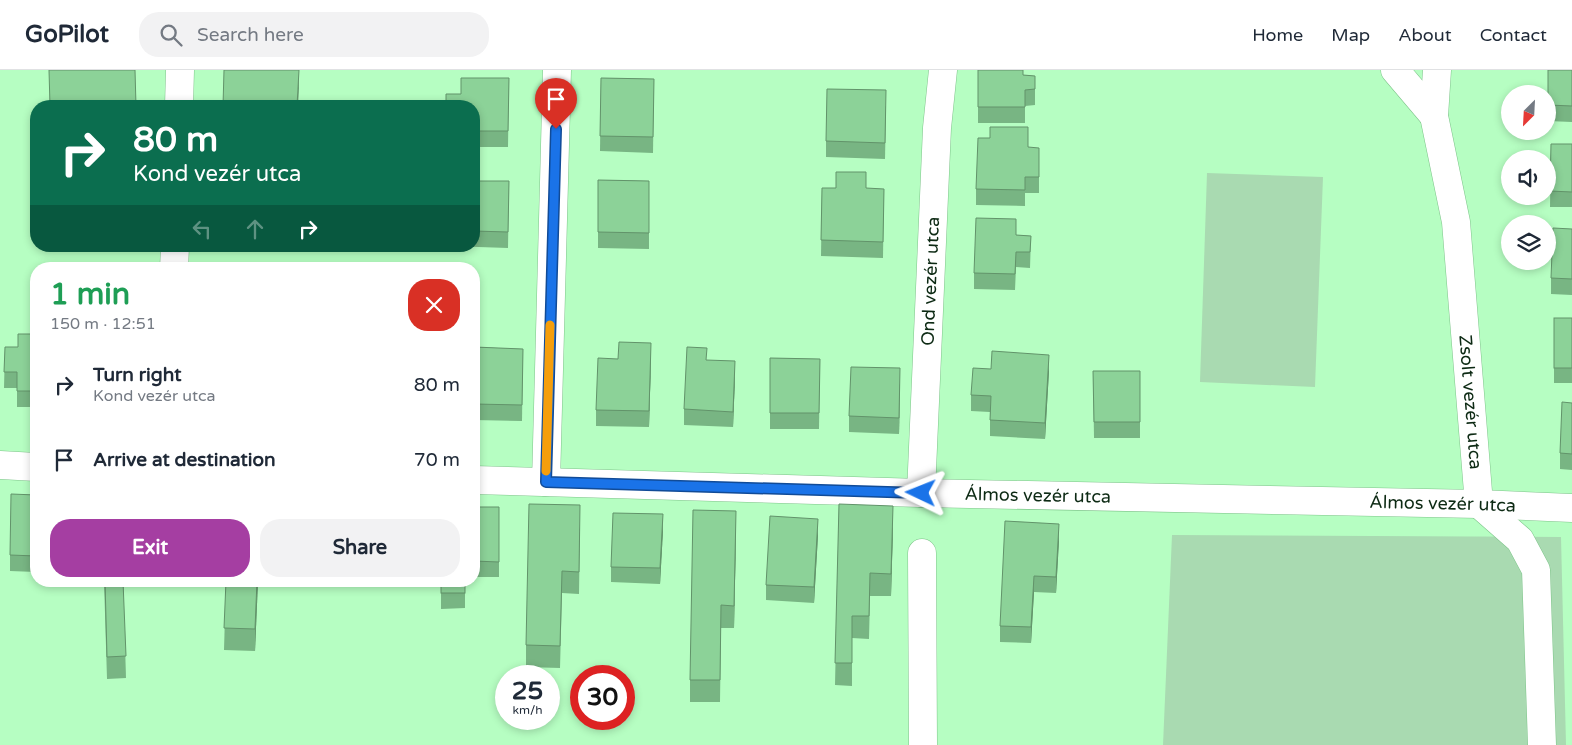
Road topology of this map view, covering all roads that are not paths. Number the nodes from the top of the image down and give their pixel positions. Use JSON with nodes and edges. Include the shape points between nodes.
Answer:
{"nodes":[{"id":1,"x":180,"y":70,"type":"edge"},
{"id":2,"x":557,"y":70,"type":"edge"},
{"id":3,"x":943,"y":70,"type":"edge"},
{"id":4,"x":1395,"y":70,"type":"edge"},
{"id":5,"x":1437,"y":70,"type":"edge"},
{"id":6,"x":179,"y":100,"type":"edge"},
{"id":7,"x":1434,"y":116,"type":"junction"},
{"id":8,"x":0,"y":465,"type":"edge"},
{"id":9,"x":30,"y":467,"type":"edge"},
{"id":10,"x":480,"y":480,"type":"edge"},
{"id":11,"x":546,"y":482,"type":"junction"},
{"id":12,"x":921,"y":493,"type":"junction"},
{"id":13,"x":1479,"y":504,"type":"junction"},
{"id":14,"x":1572,"y":508,"type":"edge"},
{"id":15,"x":922,"y":553,"type":"dead end"},
{"id":16,"x":923,"y":745,"type":"edge"},
{"id":17,"x":1542,"y":745,"type":"edge"}],
"edges":[{"from":1,"to":6,"type":"street"},
{"from":2,"to":11,"type":"street"},
{"from":3,"to":12,"type":"street","name":"Ond vezér utca","via":[[937,128]]},
{"from":4,"to":7,"type":"street"},
{"from":5,"to":7,"type":"street","name":"Zsolt vezér utca"},
{"from":7,"to":13,"type":"street","name":"Zsolt vezér utca","via":[[1456,222]]},
{"from":8,"to":9,"type":"street"},
{"from":10,"to":11,"type":"street","name":"Álmos vezér utca"},
{"from":11,"to":12,"type":"street","name":"Álmos vezér utca"},
{"from":12,"to":13,"type":"street","name":"Álmos vezér utca"},
{"from":13,"to":14,"type":"street","name":"Álmos vezér utca"},
{"from":13,"to":17,"type":"street","via":[[1520,540],[1536,570]]},
{"from":15,"to":16,"type":"street"}]}
